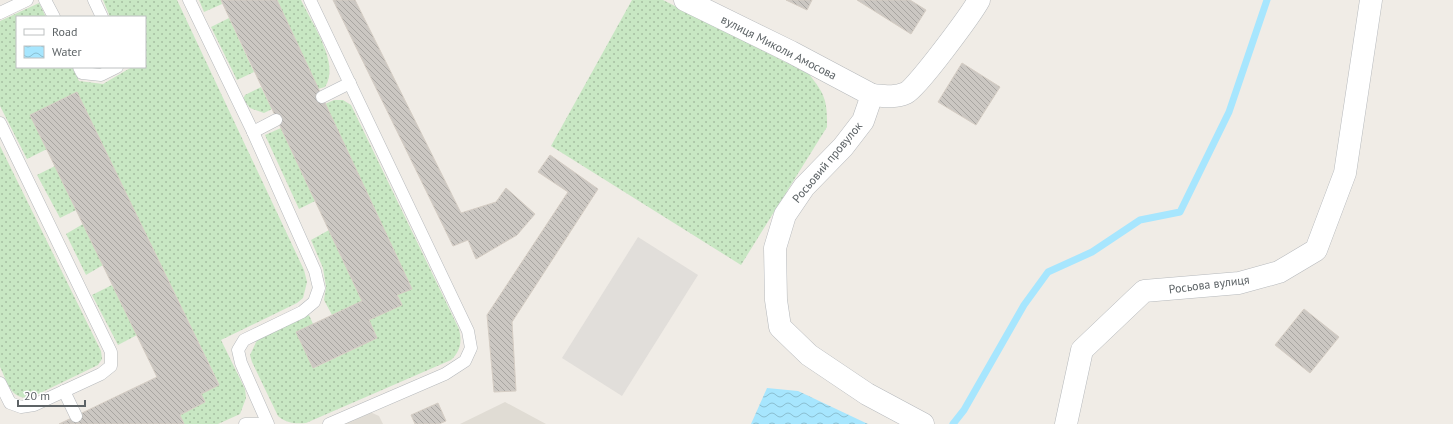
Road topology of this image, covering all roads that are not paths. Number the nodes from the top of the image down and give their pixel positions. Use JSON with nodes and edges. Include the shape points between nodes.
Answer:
{"nodes":[{"id":1,"x":27,"y":0,"type":"edge"},
{"id":2,"x":45,"y":0,"type":"edge"},
{"id":3,"x":94,"y":0,"type":"edge"},
{"id":4,"x":189,"y":0,"type":"edge"},
{"id":5,"x":310,"y":0,"type":"edge"},
{"id":6,"x":685,"y":0,"type":"edge"},
{"id":7,"x":979,"y":0,"type":"edge"},
{"id":8,"x":1371,"y":0,"type":"edge"},
{"id":9,"x":0,"y":13,"type":"edge"},
{"id":10,"x":53,"y":16,"type":"edge"},
{"id":11,"x":102,"y":16,"type":"edge"},
{"id":12,"x":80,"y":68,"type":"edge"},
{"id":13,"x":115,"y":68,"type":"edge"},
{"id":14,"x":350,"y":83,"type":"junction"},
{"id":15,"x":872,"y":95,"type":"junction"},
{"id":16,"x":322,"y":97,"type":"dead end"},
{"id":17,"x":276,"y":120,"type":"dead end"},
{"id":18,"x":0,"y":124,"type":"edge"},
{"id":19,"x":253,"y":132,"type":"junction"},
{"id":20,"x":0,"y":383,"type":"edge"},
{"id":21,"x":64,"y":391,"type":"junction"},
{"id":22,"x":76,"y":416,"type":"dead end"},
{"id":23,"x":246,"y":424,"type":"edge"},
{"id":24,"x":258,"y":424,"type":"edge"},
{"id":25,"x":268,"y":424,"type":"edge"},
{"id":26,"x":329,"y":424,"type":"edge"},
{"id":27,"x":924,"y":424,"type":"edge"},
{"id":28,"x":1066,"y":424,"type":"edge"}],
"edges":[{"from":1,"to":9,"type":"lane"},
{"from":2,"to":10,"type":"lane"},
{"from":3,"to":11,"type":"lane"},
{"from":4,"to":19,"type":"lane"},
{"from":5,"to":14,"type":"lane"},
{"from":6,"to":15,"type":"street","name":"вулиця Миколи Амосова"},
{"from":7,"to":15,"type":"street","via":[[922,77],[907,92],[892,97]]},
{"from":8,"to":28,"type":"street","name":"Росьова вулиця","via":[[1345,173],[1316,250],[1279,272],[1239,283],[1144,291],[1082,350]]},
{"from":12,"to":13,"type":"lane","via":[[82,73],[101,75]]},
{"from":14,"to":16,"type":"lane"},
{"from":14,"to":26,"type":"lane","via":[[468,331],[471,348],[465,361],[445,374]]},
{"from":15,"to":27,"type":"street","name":"Росьовий провулок","via":[[863,121],[804,186],[785,215],[776,248],[776,300],[780,326],[809,355],[867,394]]},
{"from":17,"to":19,"type":"lane"},
{"from":18,"to":21,"type":"lane","via":[[111,352],[111,366],[101,374]]},
{"from":19,"to":25,"type":"lane","via":[[315,271],[319,288],[314,302],[302,312],[244,340],[238,350],[241,363]]},
{"from":20,"to":21,"type":"lane","via":[[10,403],[21,407],[34,406]]},
{"from":21,"to":22,"type":"lane"},
{"from":23,"to":24,"type":"lane"}]}
